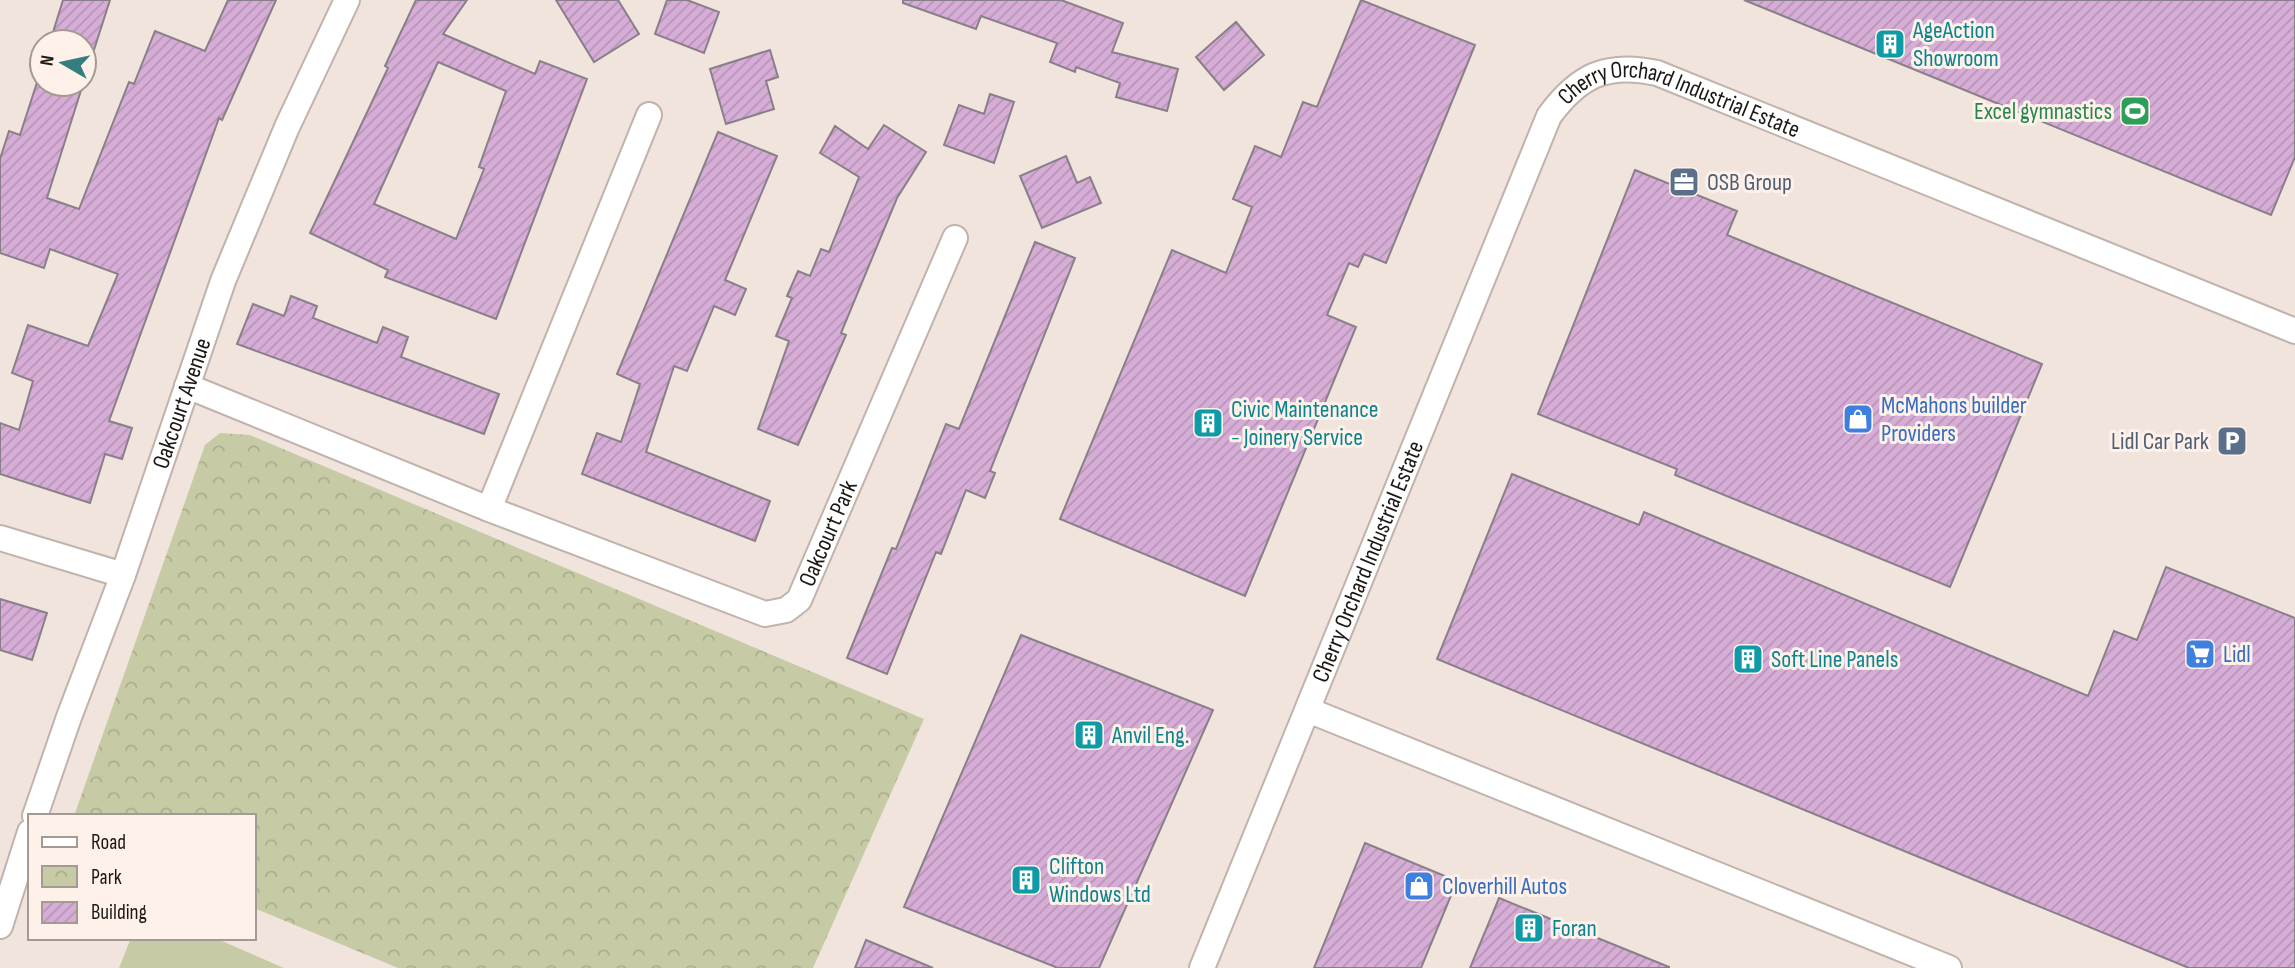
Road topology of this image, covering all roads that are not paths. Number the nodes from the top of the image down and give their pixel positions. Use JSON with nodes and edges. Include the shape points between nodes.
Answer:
{"nodes":[{"id":1,"x":347,"y":0,"type":"edge"},
{"id":2,"x":649,"y":115,"type":"dead end"},
{"id":3,"x":955,"y":238,"type":"dead end"},
{"id":4,"x":2295,"y":331,"type":"edge"},
{"id":5,"x":187,"y":386,"type":"junction"},
{"id":6,"x":489,"y":509,"type":"junction"},
{"id":7,"x":0,"y":538,"type":"edge"},
{"id":8,"x":123,"y":576,"type":"junction"},
{"id":9,"x":1308,"y":710,"type":"junction"},
{"id":10,"x":36,"y":814,"type":"edge"},
{"id":11,"x":28,"y":836,"type":"edge"},
{"id":12,"x":7,"y":876,"type":"edge"},
{"id":13,"x":0,"y":926,"type":"edge"},
{"id":14,"x":1202,"y":968,"type":"edge"},
{"id":15,"x":1949,"y":968,"type":"edge"}],
"edges":[{"from":1,"to":5,"type":"street","name":"Oakcourt Avenue","via":[[287,127],[223,281]]},
{"from":2,"to":6,"type":"street"},
{"from":3,"to":6,"type":"street","name":"Oakcourt Park","via":[[799,600],[786,610],[765,614]]},
{"from":4,"to":9,"type":"street","name":"Cherry Orchard Industrial Estate","via":[[1657,73],[1617,68],[1598,73],[1563,96],[1549,116]]},
{"from":5,"to":6,"type":"street","name":"Oakcourt Park"},
{"from":5,"to":8,"type":"street","name":"Oakcourt Avenue"},
{"from":7,"to":8,"type":"street"},
{"from":8,"to":10,"type":"street","name":"Oakcourt Avenue"},
{"from":9,"to":14,"type":"street","name":"Cherry Orchard Industrial Estate"},
{"from":9,"to":15,"type":"street","name":"Cherry Orchard Industrial Estate"},
{"from":11,"to":12,"type":"street"},
{"from":12,"to":13,"type":"street"}]}
